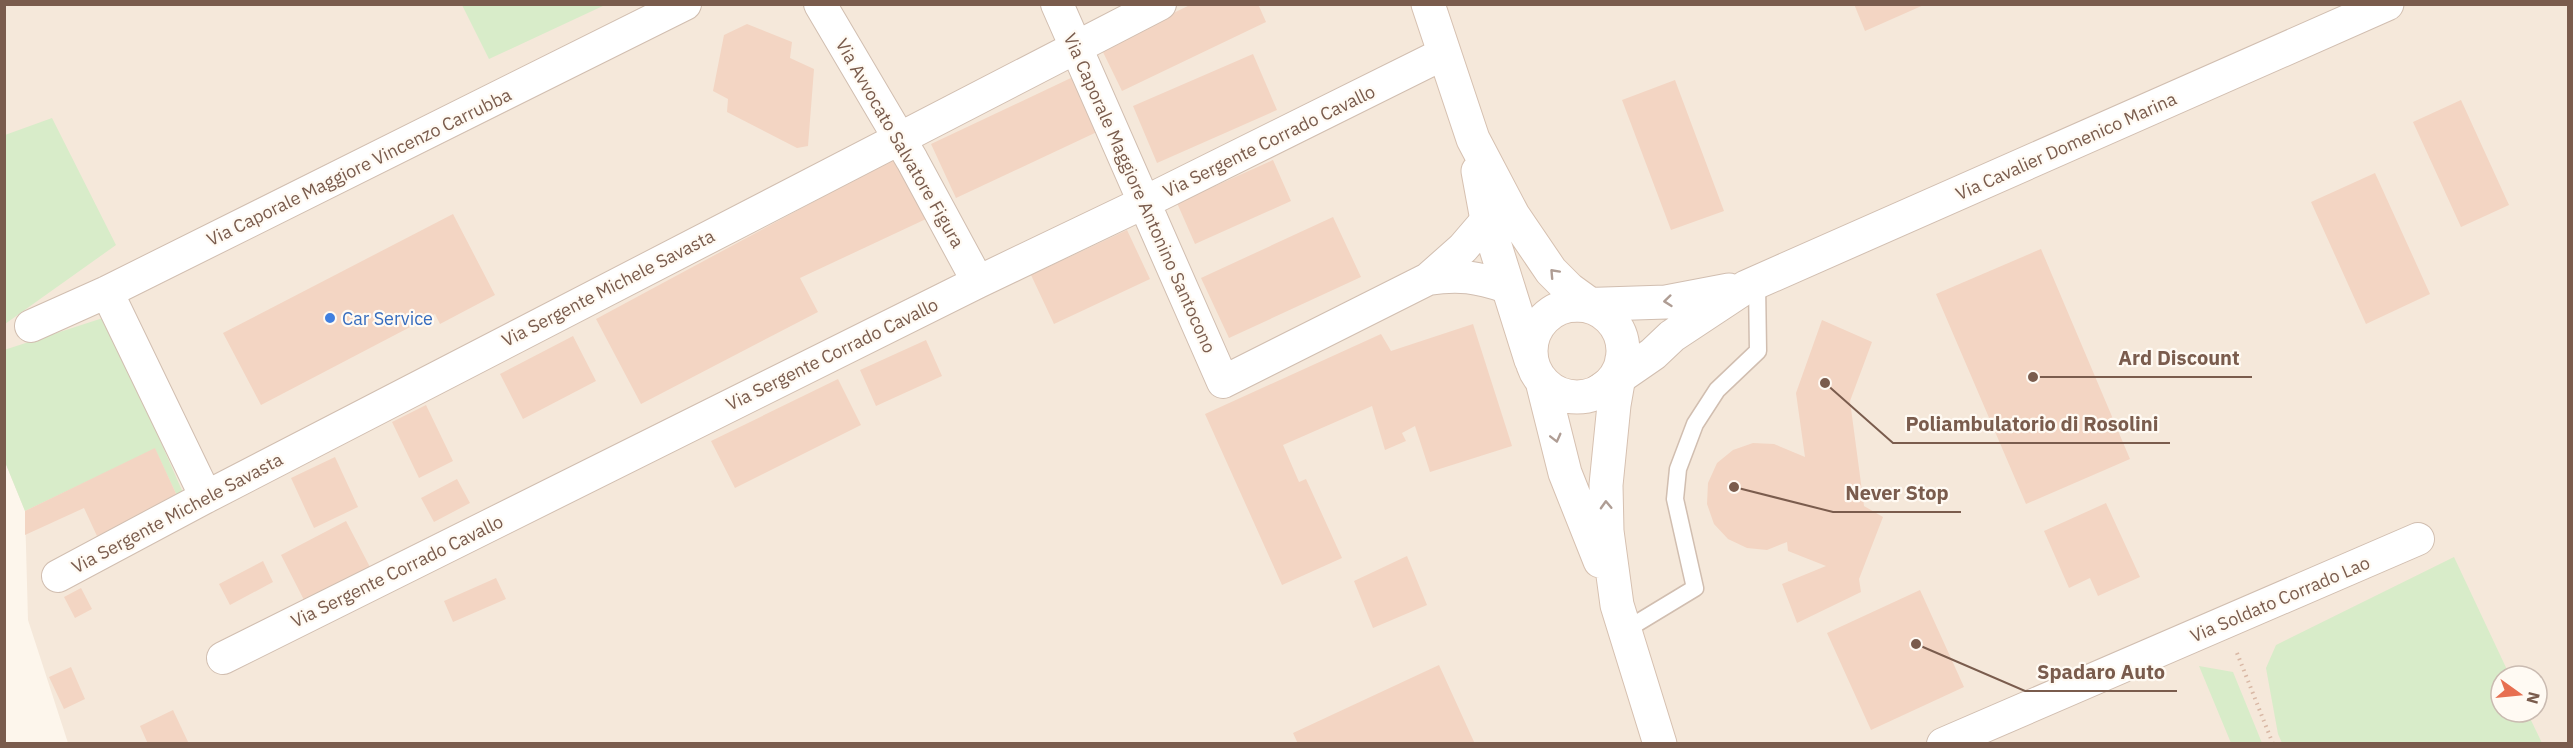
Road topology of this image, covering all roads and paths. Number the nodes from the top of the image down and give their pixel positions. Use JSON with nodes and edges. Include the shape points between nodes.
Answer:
{"nodes":[{"id":1,"x":685,"y":4,"type":"edge"},
{"id":2,"x":820,"y":4,"type":"edge"},
{"id":3,"x":1057,"y":4,"type":"edge"},
{"id":4,"x":1160,"y":4,"type":"edge"},
{"id":5,"x":1428,"y":4,"type":"edge"},
{"id":6,"x":2387,"y":4,"type":"edge"},
{"id":7,"x":1077,"y":47,"type":"junction"},
{"id":8,"x":1443,"y":54,"type":"junction"},
{"id":9,"x":899,"y":138,"type":"junction"},
{"id":10,"x":1473,"y":139,"type":"junction"},
{"id":11,"x":1143,"y":203,"type":"junction"},
{"id":12,"x":1487,"y":220,"type":"junction"},
{"id":13,"x":1428,"y":279,"type":"junction"},
{"id":14,"x":978,"y":282,"type":"junction"},
{"id":15,"x":1751,"y":285,"type":"junction"},
{"id":16,"x":1507,"y":287,"type":"junction"},
{"id":17,"x":107,"y":292,"type":"junction"},
{"id":18,"x":1587,"y":306,"type":"junction"},
{"id":19,"x":31,"y":326,"type":"dead end"},
{"id":20,"x":1623,"y":371,"type":"junction"},
{"id":21,"x":1537,"y":372,"type":"junction"},
{"id":22,"x":206,"y":496,"type":"junction"},
{"id":23,"x":2418,"y":539,"type":"dead end"},
{"id":24,"x":58,"y":576,"type":"dead end"},
{"id":25,"x":1621,"y":618,"type":"junction"},
{"id":26,"x":2225,"y":622,"type":"junction"},
{"id":27,"x":223,"y":658,"type":"dead end"},
{"id":28,"x":1660,"y":744,"type":"edge"},
{"id":29,"x":1943,"y":744,"type":"edge"},
{"id":30,"x":2273,"y":744,"type":"edge"}],
"edges":[{"from":1,"to":17,"type":"street","name":"Via Caporale Maggiore Vincenzo Carrubba"},
{"from":2,"to":9,"type":"street","name":"Via Avvocato Salvatore Figura"},
{"from":3,"to":7,"type":"street","name":"Via Caporale Maggiore Antonino Santocono"},
{"from":4,"to":7,"type":"street","name":"Via Sergente Michele Savasta"},
{"from":5,"to":8,"type":"main road"},
{"from":6,"to":15,"type":"main road","name":"Via Cavalier Domenico Marina"},
{"from":7,"to":9,"type":"street","name":"Via Sergente Michele Savasta"},
{"from":7,"to":11,"type":"street","name":"Via Caporale Maggiore Antonino Santocono"},
{"from":8,"to":10,"type":"main road"},
{"from":8,"to":11,"type":"street","name":"Via Sergente Corrado Cavallo"},
{"from":9,"to":14,"type":"street","name":"Via Avvocato Salvatore Figura"},
{"from":9,"to":22,"type":"street","name":"Via Sergente Michele Savasta"},
{"from":10,"to":12,"type":"main road"},
{"from":18,"to":10,"type":"main road","one_way":true,"via":[[1551,271],[1529,242]]},
{"from":11,"to":13,"type":"street","name":"Via Caporale Maggiore Antonino Santocono","via":[[1223,382]]},
{"from":11,"to":14,"type":"street","name":"Via Sergente Corrado Cavallo"},
{"from":12,"to":13,"type":"street"},
{"from":12,"to":16,"type":"main road"},
{"from":13,"to":16,"type":"street","via":[[1452,275],[1479,277]]},
{"from":14,"to":27,"type":"street","name":"Via Sergente Corrado Cavallo"},
{"from":15,"to":18,"type":"main road","one_way":true,"via":[[1666,302]]},
{"from":15,"to":20,"type":"main road"},
{"from":15,"to":25,"type":"lane","via":[[1758,351],[1717,390],[1695,424],[1678,469],[1675,499],[1695,588]]},
{"from":16,"to":21,"type":"main road"},
{"from":17,"to":19,"type":"street","name":"Via Caporale Maggiore Vincenzo Carrubba"},
{"from":17,"to":22,"type":"street"},
{"from":18,"to":20,"type":"main road","via":[[1610,319],[1618,331]]},
{"from":18,"to":21,"type":"main road","via":[[1561,307],[1539,324],[1531,350]]},
{"from":20,"to":21,"type":"main road","via":[[1583,396],[1554,391]]},
{"from":25,"to":20,"type":"main road","one_way":true,"via":[[1607,531],[1606,485]]},
{"from":21,"to":25,"type":"main road","one_way":true,"via":[[1565,473]]},
{"from":22,"to":24,"type":"street","name":"Via Sergente Michele Savasta"},
{"from":23,"to":26,"type":"street","name":"Via Soldato Corrado Lao"},
{"from":25,"to":28,"type":"main road"},
{"from":26,"to":29,"type":"street","name":"Via Soldato Corrado Lao"},
{"from":26,"to":30,"type":"path"}]}
